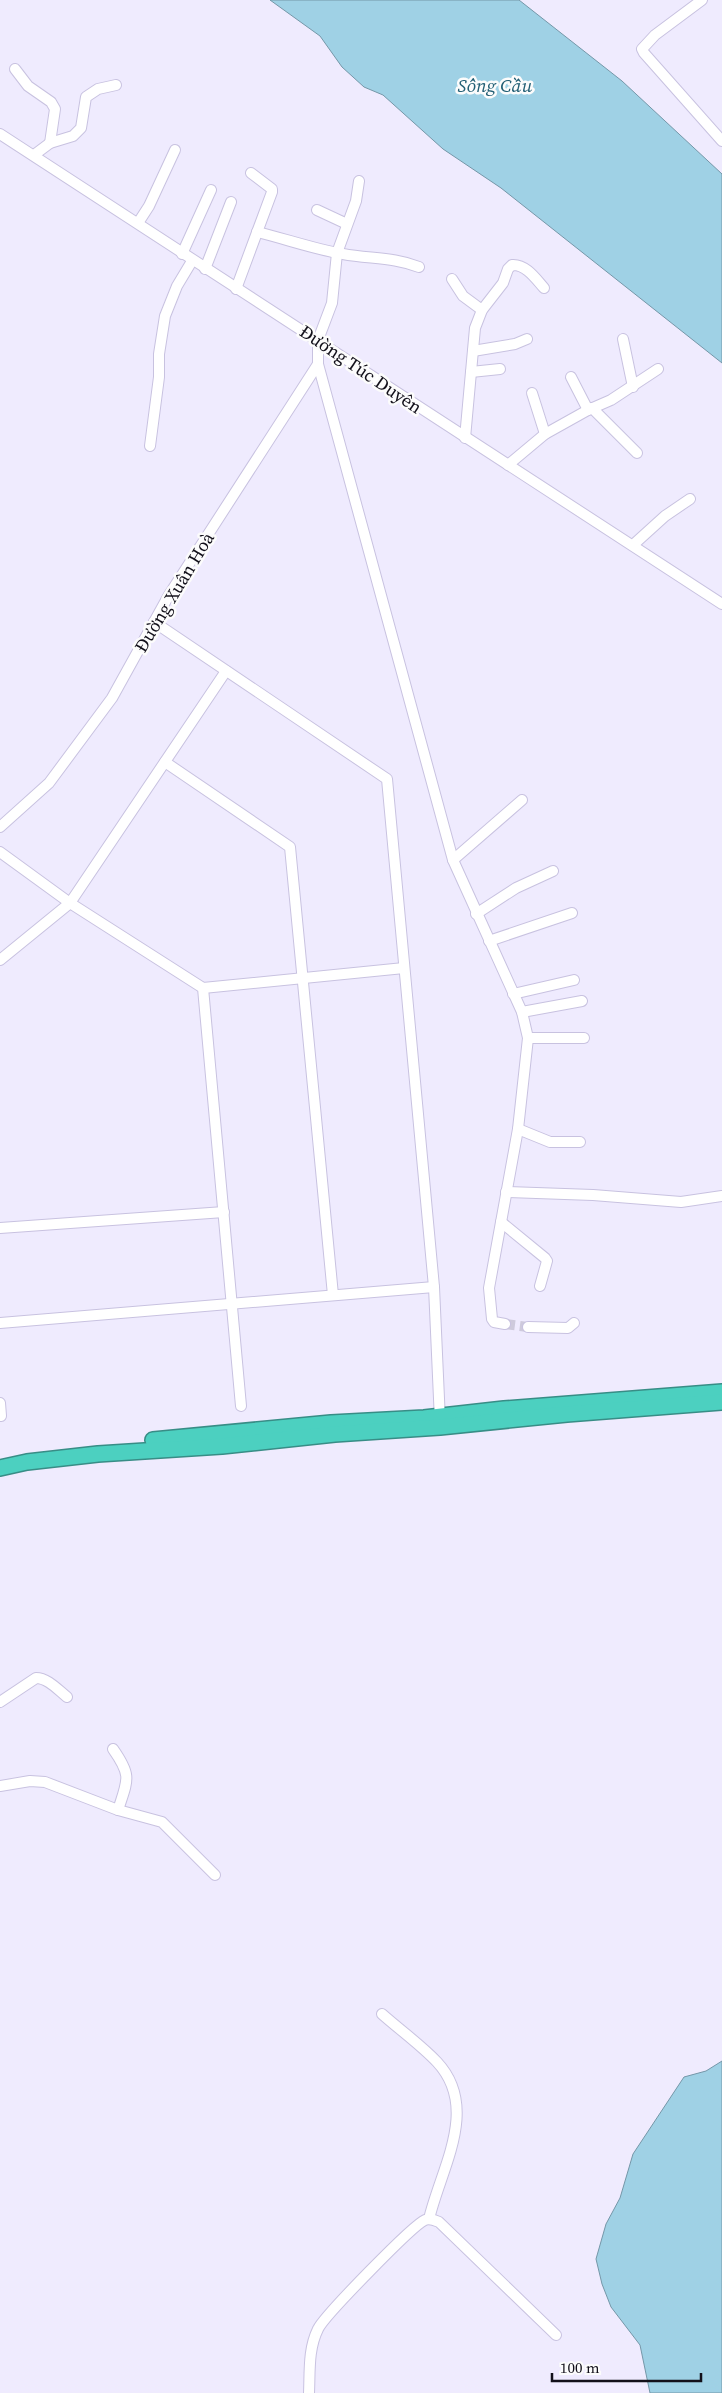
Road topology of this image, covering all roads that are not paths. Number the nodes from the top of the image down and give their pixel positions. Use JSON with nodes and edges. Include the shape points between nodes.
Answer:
{"nodes":[{"id":1,"x":702,"y":0,"type":"edge"},
{"id":2,"x":15,"y":69,"type":"dead end"},
{"id":3,"x":116,"y":85,"type":"dead end"},
{"id":4,"x":0,"y":134,"type":"edge"},
{"id":5,"x":722,"y":141,"type":"edge"},
{"id":6,"x":50,"y":143,"type":"junction"},
{"id":7,"x":175,"y":150,"type":"dead end"},
{"id":8,"x":34,"y":155,"type":"junction"},
{"id":9,"x":251,"y":173,"type":"dead end"},
{"id":10,"x":359,"y":181,"type":"dead end"},
{"id":11,"x":211,"y":190,"type":"dead end"},
{"id":12,"x":231,"y":202,"type":"dead end"},
{"id":13,"x":317,"y":210,"type":"dead end"},
{"id":14,"x":138,"y":223,"type":"junction"},
{"id":15,"x":347,"y":224,"type":"junction"},
{"id":16,"x":257,"y":232,"type":"junction"},
{"id":17,"x":337,"y":253,"type":"junction"},
{"id":18,"x":182,"y":254,"type":"junction"},
{"id":19,"x":192,"y":261,"type":"junction"},
{"id":20,"x":419,"y":267,"type":"dead end"},
{"id":21,"x":205,"y":269,"type":"junction"},
{"id":22,"x":452,"y":279,"type":"dead end"},
{"id":23,"x":544,"y":288,"type":"dead end"},
{"id":24,"x":236,"y":289,"type":"junction"},
{"id":25,"x":482,"y":310,"type":"junction"},
{"id":26,"x":527,"y":339,"type":"dead end"},
{"id":27,"x":622,"y":339,"type":"dead end"},
{"id":28,"x":318,"y":340,"type":"junction"},
{"id":29,"x":473,"y":351,"type":"junction"},
{"id":30,"x":318,"y":364,"type":"junction"},
{"id":31,"x":500,"y":369,"type":"dead end"},
{"id":32,"x":658,"y":369,"type":"dead end"},
{"id":33,"x":471,"y":372,"type":"junction"},
{"id":34,"x":571,"y":377,"type":"dead end"},
{"id":35,"x":633,"y":387,"type":"junction"},
{"id":36,"x":532,"y":393,"type":"dead end"},
{"id":37,"x":590,"y":409,"type":"junction"},
{"id":38,"x":545,"y":434,"type":"junction"},
{"id":39,"x":465,"y":438,"type":"junction"},
{"id":40,"x":150,"y":446,"type":"dead end"},
{"id":41,"x":637,"y":453,"type":"dead end"},
{"id":42,"x":508,"y":465,"type":"junction"},
{"id":43,"x":690,"y":499,"type":"dead end"},
{"id":44,"x":633,"y":545,"type":"junction"},
{"id":45,"x":720,"y":599,"type":"edge"},
{"id":46,"x":154,"y":622,"type":"junction"},
{"id":47,"x":226,"y":671,"type":"junction"},
{"id":48,"x":165,"y":762,"type":"junction"},
{"id":49,"x":522,"y":800,"type":"dead end"},
{"id":50,"x":0,"y":827,"type":"edge"},
{"id":51,"x":0,"y":852,"type":"edge"},
{"id":52,"x":452,"y":860,"type":"junction"},
{"id":53,"x":553,"y":871,"type":"dead end"},
{"id":54,"x":70,"y":903,"type":"junction"},
{"id":55,"x":572,"y":913,"type":"dead end"},
{"id":56,"x":476,"y":914,"type":"junction"},
{"id":57,"x":489,"y":941,"type":"junction"},
{"id":58,"x":0,"y":960,"type":"edge"},
{"id":59,"x":404,"y":968,"type":"junction"},
{"id":60,"x":303,"y":977,"type":"junction"},
{"id":61,"x":574,"y":980,"type":"dead end"},
{"id":62,"x":203,"y":988,"type":"junction"},
{"id":63,"x":513,"y":994,"type":"junction"},
{"id":64,"x":582,"y":1001,"type":"dead end"},
{"id":65,"x":522,"y":1012,"type":"junction"},
{"id":66,"x":528,"y":1038,"type":"junction"},
{"id":67,"x":584,"y":1038,"type":"dead end"},
{"id":68,"x":518,"y":1129,"type":"junction"},
{"id":69,"x":580,"y":1142,"type":"dead end"},
{"id":70,"x":506,"y":1192,"type":"junction"},
{"id":71,"x":722,"y":1196,"type":"edge"},
{"id":72,"x":224,"y":1212,"type":"junction"},
{"id":73,"x":501,"y":1222,"type":"junction"},
{"id":74,"x":0,"y":1228,"type":"edge"},
{"id":75,"x":540,"y":1286,"type":"dead end"},
{"id":76,"x":434,"y":1287,"type":"junction"},
{"id":77,"x":333,"y":1295,"type":"junction"},
{"id":78,"x":232,"y":1304,"type":"junction"},
{"id":79,"x":0,"y":1323,"type":"edge"},
{"id":80,"x":574,"y":1323,"type":"dead end"},
{"id":81,"x":505,"y":1324,"type":"tunnel mouth"},
{"id":82,"x":528,"y":1326,"type":"tunnel mouth"},
{"id":83,"x":722,"y":1392,"type":"edge"},
{"id":84,"x":722,"y":1402,"type":"edge"},
{"id":85,"x":0,"y":1403,"type":"edge"},
{"id":86,"x":241,"y":1406,"type":"dead end"},
{"id":87,"x":1,"y":1416,"type":"edge"},
{"id":88,"x":440,"y":1422,"type":"junction"},
{"id":89,"x":0,"y":1458,"type":"edge"},
{"id":90,"x":0,"y":1468,"type":"edge"},
{"id":91,"x":67,"y":1697,"type":"dead end"},
{"id":92,"x":0,"y":1702,"type":"edge"},
{"id":93,"x":113,"y":1749,"type":"dead end"},
{"id":94,"x":0,"y":1786,"type":"edge"},
{"id":95,"x":118,"y":1810,"type":"junction"},
{"id":96,"x":215,"y":1875,"type":"dead end"},
{"id":97,"x":382,"y":2014,"type":"dead end"},
{"id":98,"x":429,"y":2219,"type":"junction"},
{"id":99,"x":556,"y":2335,"type":"dead end"},
{"id":100,"x":309,"y":2393,"type":"edge"}],
"edges":[{"from":1,"to":5,"type":"street","via":[[655,35],[642,49]]},
{"from":2,"to":6,"type":"street","via":[[28,86],[51,102],[55,109]]},
{"from":3,"to":6,"type":"street","via":[[98,89],[86,97],[81,128],[73,136]]},
{"from":4,"to":8,"type":"street","name":"Đường Túc Duyên"},
{"from":6,"to":8,"type":"street"},
{"from":7,"to":14,"type":"street"},
{"from":8,"to":14,"type":"street","name":"Đường Túc Duyên"},
{"from":9,"to":16,"type":"street","via":[[272,189]]},
{"from":10,"to":15,"type":"street"},
{"from":11,"to":18,"type":"street"},
{"from":12,"to":21,"type":"street"},
{"from":13,"to":15,"type":"street"},
{"from":14,"to":18,"type":"street","name":"Đường Túc Duyên"},
{"from":15,"to":17,"type":"street"},
{"from":16,"to":17,"type":"street"},
{"from":16,"to":24,"type":"street"},
{"from":17,"to":20,"type":"street","via":[[396,259]]},
{"from":17,"to":28,"type":"street","via":[[332,303]]},
{"from":18,"to":19,"type":"street","name":"Đường Túc Duyên"},
{"from":19,"to":21,"type":"street","name":"Đường Túc Duyên"},
{"from":19,"to":40,"type":"street","via":[[165,316]]},
{"from":21,"to":24,"type":"street","name":"Đường Túc Duyên"},
{"from":22,"to":25,"type":"street","via":[[463,296]]},
{"from":23,"to":25,"type":"street","via":[[532,274],[518,264],[512,265]]},
{"from":24,"to":28,"type":"street","name":"Đường Túc Duyên"},
{"from":25,"to":29,"type":"street","via":[[475,328]]},
{"from":26,"to":29,"type":"street"},
{"from":27,"to":35,"type":"street"},
{"from":28,"to":30,"type":"street"},
{"from":28,"to":39,"type":"street","name":"Đường Túc Duyên"},
{"from":29,"to":33,"type":"street"},
{"from":30,"to":46,"type":"street","name":"Đường Xuân Hoà"},
{"from":30,"to":52,"type":"street"},
{"from":31,"to":33,"type":"street"},
{"from":32,"to":35,"type":"street"},
{"from":33,"to":39,"type":"street"},
{"from":34,"to":37,"type":"street"},
{"from":35,"to":37,"type":"street"},
{"from":36,"to":38,"type":"street"},
{"from":37,"to":38,"type":"street"},
{"from":37,"to":41,"type":"street"},
{"from":38,"to":42,"type":"street"},
{"from":39,"to":42,"type":"street","name":"Đường Túc Duyên"},
{"from":42,"to":44,"type":"street","name":"Đường Túc Duyên"},
{"from":43,"to":44,"type":"street"},
{"from":44,"to":45,"type":"street","name":"Đường Túc Duyên"},
{"from":46,"to":47,"type":"street"},
{"from":46,"to":50,"type":"street","name":"Đường Xuân Hoà","via":[[112,698],[87,734],[49,783]]},
{"from":47,"to":48,"type":"street"},
{"from":47,"to":59,"type":"street","via":[[387,779]]},
{"from":48,"to":54,"type":"street"},
{"from":48,"to":60,"type":"street","via":[[290,847]]},
{"from":49,"to":52,"type":"street"},
{"from":51,"to":54,"type":"street"},
{"from":52,"to":56,"type":"street"},
{"from":53,"to":56,"type":"street","via":[[516,888]]},
{"from":54,"to":58,"type":"street"},
{"from":54,"to":62,"type":"street"},
{"from":55,"to":57,"type":"street"},
{"from":56,"to":57,"type":"street"},
{"from":57,"to":63,"type":"street"},
{"from":59,"to":60,"type":"street"},
{"from":59,"to":76,"type":"street"},
{"from":60,"to":62,"type":"street"},
{"from":60,"to":77,"type":"street"},
{"from":61,"to":63,"type":"street"},
{"from":62,"to":72,"type":"street"},
{"from":63,"to":65,"type":"street"},
{"from":64,"to":65,"type":"street"},
{"from":65,"to":66,"type":"street"},
{"from":66,"to":67,"type":"street"},
{"from":66,"to":68,"type":"street"},
{"from":68,"to":69,"type":"street","via":[[553,1143]]},
{"from":68,"to":70,"type":"street"},
{"from":70,"to":71,"type":"street","via":[[680,1202]]},
{"from":70,"to":73,"type":"street"},
{"from":72,"to":74,"type":"street"},
{"from":72,"to":78,"type":"street"},
{"from":73,"to":75,"type":"street","via":[[547,1261]]},
{"from":73,"to":81,"type":"street","via":[[489,1293],[492,1319]]},
{"from":76,"to":77,"type":"street"},
{"from":76,"to":88,"type":"street"},
{"from":77,"to":78,"type":"street"},
{"from":78,"to":79,"type":"street"},
{"from":78,"to":86,"type":"street"},
{"from":80,"to":82,"type":"street","via":[[568,1328]]},
{"from":83,"to":88,"type":"highway","via":[[504,1409]]},
{"from":84,"to":88,"type":"highway"},
{"from":85,"to":87,"type":"street"},
{"from":88,"to":89,"type":"highway","via":[[331,1423],[64,1448]]},
{"from":88,"to":90,"type":"highway","via":[[222,1446],[98,1454]]},
{"from":91,"to":92,"type":"street","via":[[42,1678],[36,1678]]},
{"from":93,"to":95,"type":"street","via":[[128,1776]]},
{"from":94,"to":95,"type":"street","via":[[45,1782]]},
{"from":95,"to":96,"type":"street","via":[[162,1822]]},
{"from":97,"to":98,"type":"street","via":[[438,2063],[456,2096],[458,2120]]},
{"from":98,"to":99,"type":"street","via":[[439,2222]]},
{"from":98,"to":100,"type":"street","via":[[419,2223],[319,2326],[311,2350]]}]}
